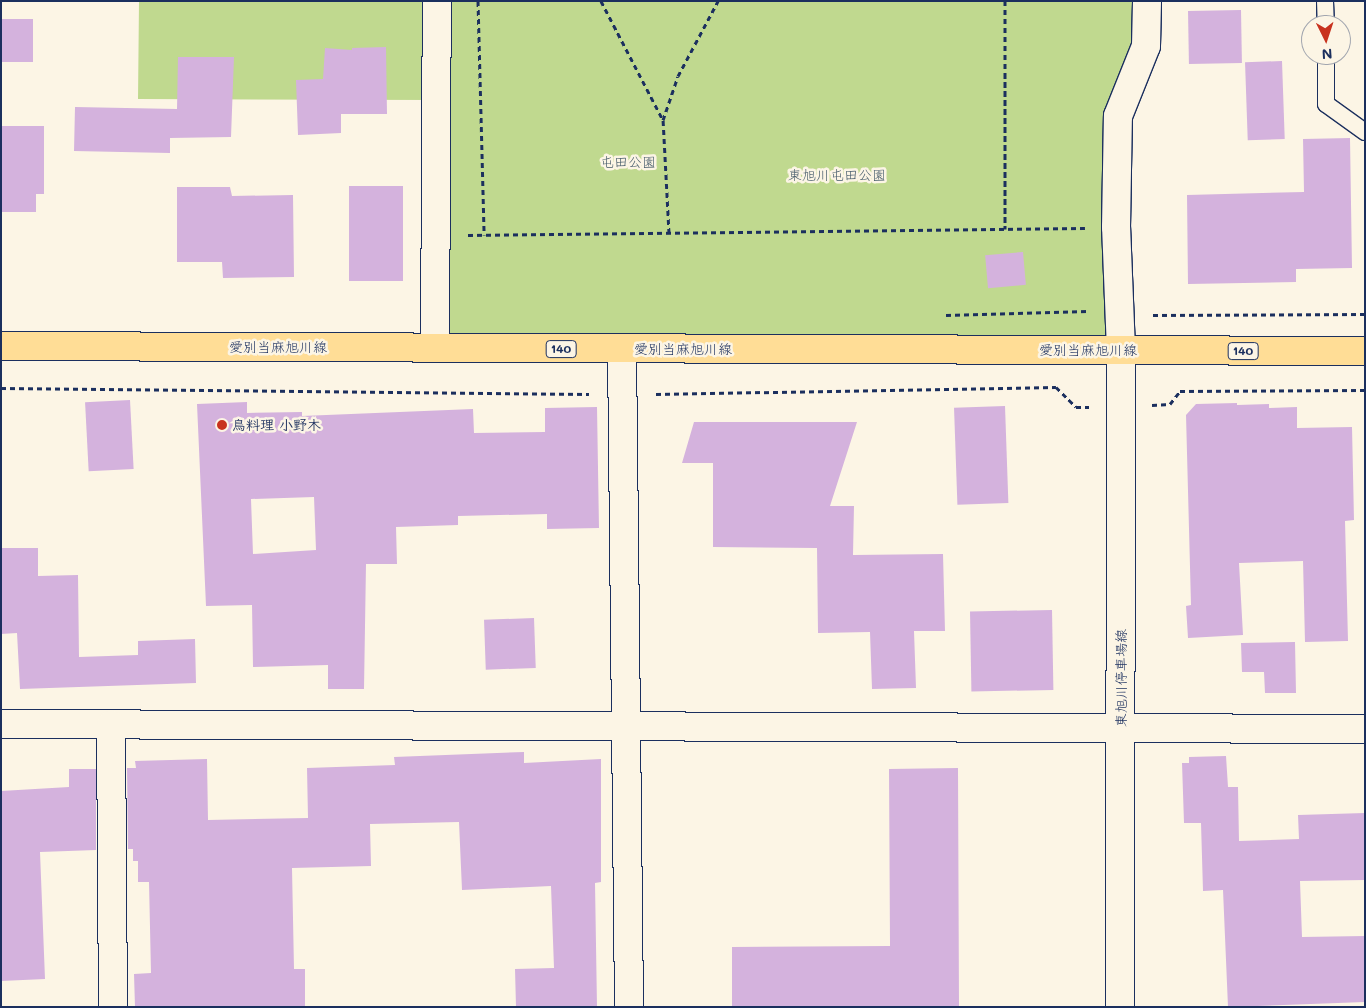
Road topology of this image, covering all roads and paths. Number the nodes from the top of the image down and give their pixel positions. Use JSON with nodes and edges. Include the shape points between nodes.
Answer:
{"nodes":[{"id":1,"x":436,"y":1,"type":"edge"},
{"id":2,"x":478,"y":1,"type":"edge"},
{"id":3,"x":600,"y":1,"type":"edge"},
{"id":4,"x":718,"y":1,"type":"edge"},
{"id":5,"x":1005,"y":1,"type":"edge"},
{"id":6,"x":1147,"y":1,"type":"edge"},
{"id":7,"x":1325,"y":1,"type":"edge"},
{"id":8,"x":1326,"y":15,"type":"edge"},
{"id":9,"x":1326,"y":65,"type":"edge"},
{"id":10,"x":664,"y":120,"type":"junction"},
{"id":11,"x":1365,"y":132,"type":"edge"},
{"id":12,"x":1116,"y":227,"type":"junction"},
{"id":13,"x":1005,"y":229,"type":"junction"},
{"id":14,"x":669,"y":233,"type":"junction"},
{"id":15,"x":435,"y":235,"type":"junction"},
{"id":16,"x":484,"y":235,"type":"junction"},
{"id":17,"x":1,"y":346,"type":"edge"},
{"id":18,"x":435,"y":348,"type":"junction"},
{"id":19,"x":622,"y":349,"type":"junction"},
{"id":20,"x":1121,"y":350,"type":"junction"},
{"id":21,"x":1365,"y":351,"type":"edge"},
{"id":22,"x":1,"y":388,"type":"edge"},
{"id":23,"x":1365,"y":390,"type":"edge"},
{"id":24,"x":622,"y":394,"type":"junction"},
{"id":25,"x":1121,"y":406,"type":"junction"},
{"id":26,"x":1,"y":724,"type":"edge"},
{"id":27,"x":112,"y":725,"type":"junction"},
{"id":28,"x":625,"y":727,"type":"junction"},
{"id":29,"x":1365,"y":729,"type":"edge"},
{"id":30,"x":1121,"y":730,"type":"junction"},
{"id":31,"x":113,"y":1007,"type":"edge"},
{"id":32,"x":629,"y":1007,"type":"edge"},
{"id":33,"x":1120,"y":1007,"type":"edge"}],
"edges":[{"from":1,"to":15,"type":"street"},
{"from":2,"to":16,"type":"path"},
{"from":3,"to":10,"type":"path"},
{"from":4,"to":10,"type":"path","via":[[678,76]]},
{"from":5,"to":13,"type":"path"},
{"from":6,"to":12,"type":"street","name":"東旭川停車場線","via":[[1146,46],[1118,116]]},
{"from":7,"to":8,"type":"lane"},
{"from":9,"to":11,"type":"lane","via":[[1326,104]]},
{"from":10,"to":14,"type":"path"},
{"from":12,"to":13,"type":"path"},
{"from":12,"to":20,"type":"street","name":"東旭川停車場線"},
{"from":13,"to":14,"type":"path"},
{"from":14,"to":16,"type":"path"},
{"from":15,"to":16,"type":"path"},
{"from":15,"to":18,"type":"street"},
{"from":17,"to":18,"type":"main road","name":"愛別当麻旭川線","number":"140"},
{"from":18,"to":19,"type":"main road","name":"愛別当麻旭川線","number":"140"},
{"from":19,"to":20,"type":"main road","name":"愛別当麻旭川線","number":"140"},
{"from":19,"to":24,"type":"street"},
{"from":20,"to":21,"type":"main road","name":"愛別当麻旭川線","number":"140"},
{"from":20,"to":25,"type":"street","name":"東旭川停車場線"},
{"from":22,"to":24,"type":"path"},
{"from":23,"to":25,"type":"path","via":[[1180,391],[1170,404]]},
{"from":24,"to":25,"type":"path","via":[[1056,387],[1076,407]]},
{"from":24,"to":28,"type":"street"},
{"from":25,"to":30,"type":"street","name":"東旭川停車場線"},
{"from":26,"to":27,"type":"street"},
{"from":27,"to":28,"type":"street"},
{"from":27,"to":31,"type":"street"},
{"from":28,"to":30,"type":"street"},
{"from":28,"to":32,"type":"street"},
{"from":29,"to":30,"type":"street"},
{"from":30,"to":33,"type":"street","name":"東旭川停車場線"}]}
